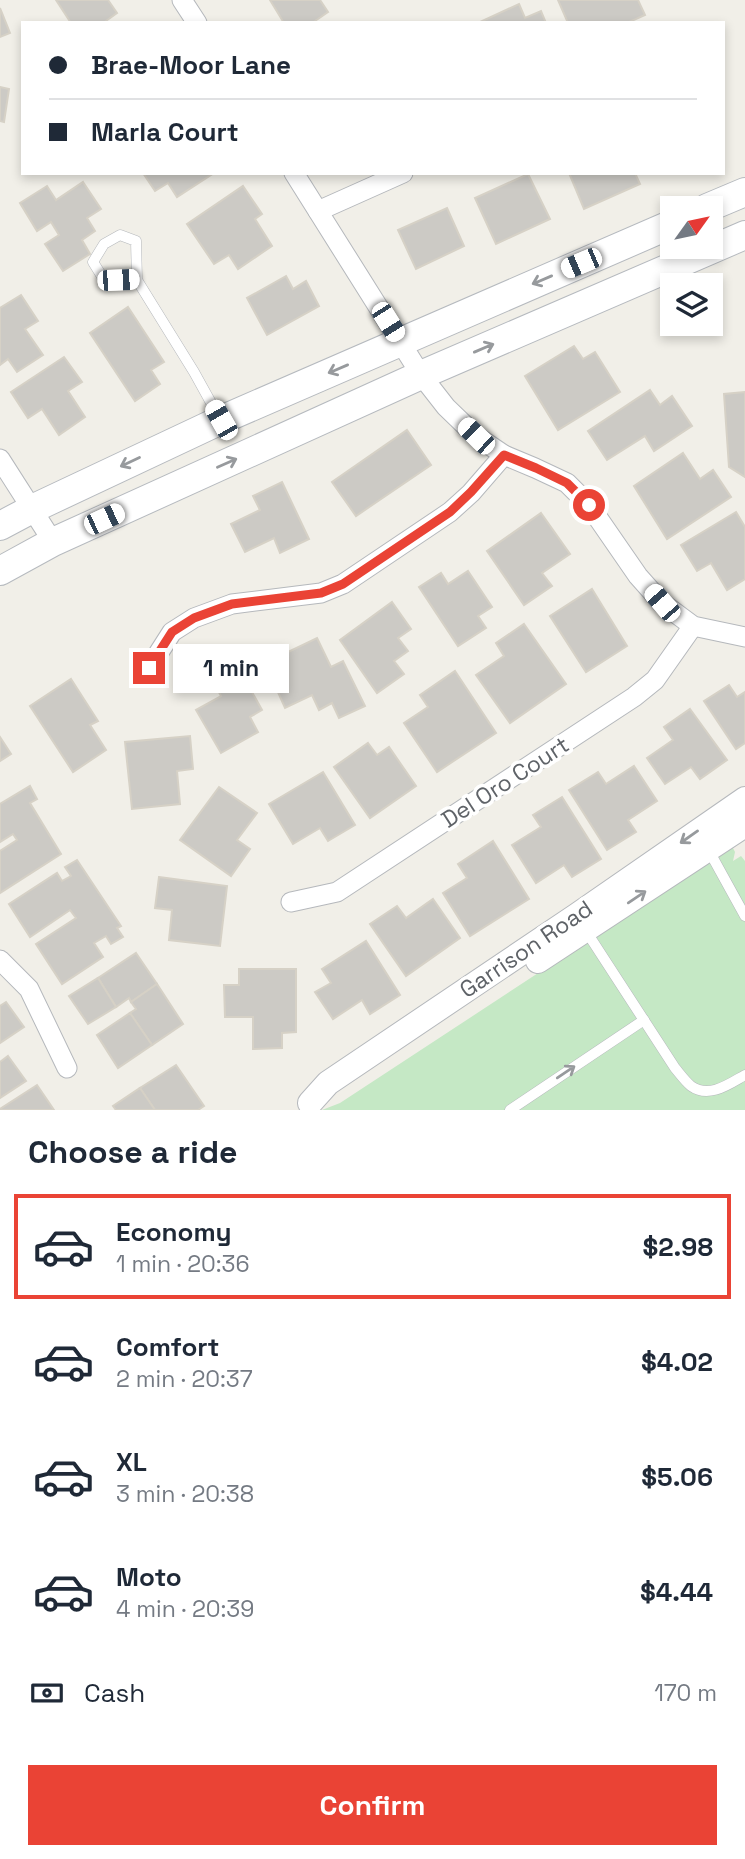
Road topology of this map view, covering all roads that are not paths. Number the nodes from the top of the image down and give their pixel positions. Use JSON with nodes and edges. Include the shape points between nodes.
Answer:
{"nodes":[{"id":1,"x":182,"y":0,"type":"edge"},
{"id":2,"x":196,"y":21,"type":"edge"},
{"id":3,"x":295,"y":175,"type":"edge"},
{"id":4,"x":399,"y":175,"type":"edge"},
{"id":5,"x":745,"y":192,"type":"edge"},
{"id":6,"x":723,"y":202,"type":"edge"},
{"id":7,"x":318,"y":211,"type":"junction"},
{"id":8,"x":660,"y":229,"type":"edge"},
{"id":9,"x":745,"y":235,"type":"edge"},
{"id":10,"x":136,"y":280,"type":"junction"},
{"id":11,"x":400,"y":342,"type":"junction"},
{"id":12,"x":421,"y":375,"type":"junction"},
{"id":13,"x":221,"y":420,"type":"junction"},
{"id":14,"x":504,"y":455,"type":"junction"},
{"id":15,"x":0,"y":459,"type":"edge"},
{"id":16,"x":32,"y":509,"type":"junction"},
{"id":17,"x":0,"y":526,"type":"edge"},
{"id":18,"x":54,"y":542,"type":"junction"},
{"id":19,"x":0,"y":571,"type":"edge"},
{"id":20,"x":693,"y":626,"type":"junction"},
{"id":21,"x":745,"y":636,"type":"edge"},
{"id":22,"x":149,"y":668,"type":"dead end"},
{"id":23,"x":745,"y":799,"type":"edge"},
{"id":24,"x":745,"y":825,"type":"edge"},
{"id":25,"x":708,"y":849,"type":"junction"},
{"id":26,"x":291,"y":902,"type":"dead end"},
{"id":27,"x":745,"y":916,"type":"edge"},
{"id":28,"x":586,"y":930,"type":"junction"},
{"id":29,"x":0,"y":960,"type":"edge"},
{"id":30,"x":644,"y":1020,"type":"junction"},
{"id":31,"x":67,"y":1068,"type":"dead end"},
{"id":32,"x":745,"y":1074,"type":"edge"},
{"id":33,"x":308,"y":1108,"type":"edge"},
{"id":34,"x":510,"y":1110,"type":"edge"}],
"edges":[{"from":1,"to":2,"type":"street"},
{"from":3,"to":7,"type":"street"},
{"from":4,"to":7,"type":"street"},
{"from":5,"to":6,"type":"main road"},
{"from":7,"to":11,"type":"street"},
{"from":8,"to":11,"type":"main road","one_way":true},
{"from":12,"to":9,"type":"main road","one_way":true},
{"from":10,"to":10,"type":"lane","via":[[136,241],[121,235],[104,244],[93,262],[103,278]]},
{"from":10,"to":13,"type":"lane"},
{"from":11,"to":12,"type":"street"},
{"from":11,"to":13,"type":"main road","one_way":true},
{"from":12,"to":14,"type":"street","via":[[476,436]]},
{"from":18,"to":12,"type":"main road","one_way":true},
{"from":13,"to":16,"type":"main road","one_way":true},
{"from":14,"to":20,"type":"street","via":[[567,483],[589,505],[638,576],[662,603]]},
{"from":14,"to":22,"type":"street","via":[[450,512],[343,584],[321,593],[232,604],[194,618],[172,632]]},
{"from":15,"to":16,"type":"street"},
{"from":16,"to":17,"type":"main road"},
{"from":16,"to":18,"type":"street"},
{"from":18,"to":19,"type":"main road"},
{"from":20,"to":21,"type":"street"},
{"from":20,"to":26,"type":"street","name":"Del Oro Court","via":[[654,680],[634,697],[337,892]]},
{"from":23,"to":33,"type":"street","name":"Garrison Road","one_way":true,"via":[[328,1083]]},
{"from":24,"to":25,"type":"street","name":"Garrison Road"},
{"from":25,"to":27,"type":"lane"},
{"from":28,"to":25,"type":"street","name":"Garrison Road","one_way":true},
{"from":28,"to":30,"type":"lane"},
{"from":28,"to":33,"type":"street","name":"Garrison Road"},
{"from":29,"to":31,"type":"street","via":[[29,989]]},
{"from":30,"to":32,"type":"lane","via":[[674,1069],[692,1087],[706,1091],[722,1088]]},
{"from":34,"to":30,"type":"lane","one_way":true}]}
